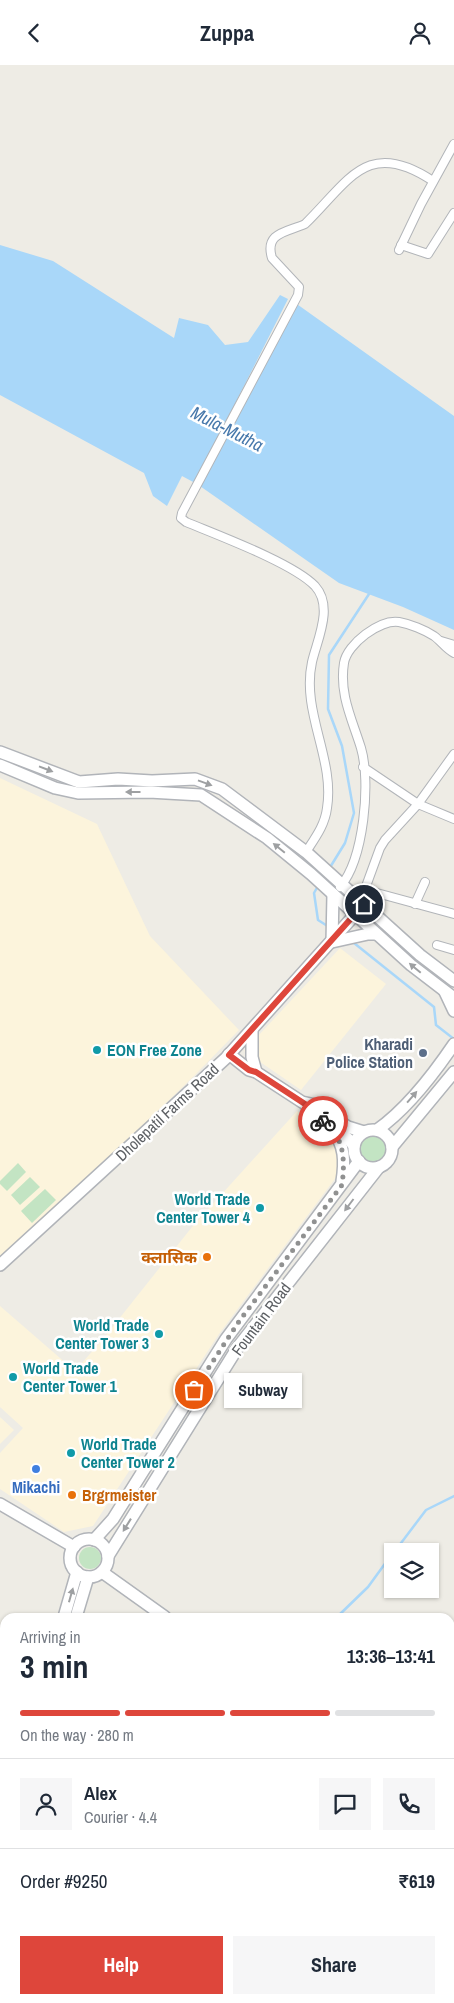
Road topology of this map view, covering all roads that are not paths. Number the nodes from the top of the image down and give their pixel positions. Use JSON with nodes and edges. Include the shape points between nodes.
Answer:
{"nodes":[{"id":1,"x":454,"y":144,"type":"edge"},
{"id":2,"x":433,"y":181,"type":"junction"},
{"id":3,"x":454,"y":213,"type":"edge"},
{"id":4,"x":439,"y":641,"type":"junction"},
{"id":5,"x":454,"y":645,"type":"edge"},
{"id":6,"x":454,"y":653,"type":"edge"},
{"id":7,"x":0,"y":752,"type":"edge"},
{"id":8,"x":454,"y":753,"type":"edge"},
{"id":9,"x":0,"y":765,"type":"edge"},
{"id":10,"x":363,"y":767,"type":"junction"},
{"id":11,"x":418,"y":804,"type":"junction"},
{"id":12,"x":454,"y":819,"type":"edge"},
{"id":13,"x":306,"y":852,"type":"junction"},
{"id":14,"x":322,"y":867,"type":"junction"},
{"id":15,"x":314,"y":876,"type":"junction"},
{"id":16,"x":338,"y":881,"type":"junction"},
{"id":17,"x":425,"y":882,"type":"dead end"},
{"id":18,"x":365,"y":889,"type":"junction"},
{"id":19,"x":330,"y":891,"type":"junction"},
{"id":20,"x":355,"y":895,"type":"junction"},
{"id":21,"x":364,"y":904,"type":"junction"},
{"id":22,"x":415,"y":904,"type":"junction"},
{"id":23,"x":454,"y":914,"type":"edge"},
{"id":24,"x":356,"y":915,"type":"junction"},
{"id":25,"x":376,"y":934,"type":"junction"},
{"id":26,"x":332,"y":942,"type":"junction"},
{"id":27,"x":436,"y":945,"type":"dead end"},
{"id":28,"x":454,"y":950,"type":"edge"},
{"id":29,"x":454,"y":981,"type":"edge"},
{"id":30,"x":450,"y":995,"type":"edge"},
{"id":31,"x":454,"y":1011,"type":"edge"},
{"id":32,"x":252,"y":1030,"type":"junction"},
{"id":33,"x":453,"y":1046,"type":"edge"},
{"id":34,"x":232,"y":1052,"type":"junction"},
{"id":35,"x":255,"y":1068,"type":"junction"},
{"id":36,"x":454,"y":1072,"type":"edge"},
{"id":37,"x":305,"y":1104,"type":"junction"},
{"id":38,"x":328,"y":1125,"type":"junction"},
{"id":39,"x":377,"y":1130,"type":"junction"},
{"id":40,"x":364,"y":1132,"type":"junction"},
{"id":41,"x":354,"y":1146,"type":"junction"},
{"id":42,"x":392,"y":1147,"type":"junction"},
{"id":43,"x":358,"y":1161,"type":"junction"},
{"id":44,"x":379,"y":1167,"type":"junction"},
{"id":45,"x":342,"y":1185,"type":"junction"},
{"id":46,"x":0,"y":1265,"type":"edge"},
{"id":47,"x":0,"y":1504,"type":"edge"},
{"id":48,"x":94,"y":1540,"type":"junction"},
{"id":49,"x":74,"y":1547,"type":"junction"},
{"id":50,"x":108,"y":1556,"type":"junction"},
{"id":51,"x":77,"y":1572,"type":"junction"},
{"id":52,"x":102,"y":1572,"type":"junction"},
{"id":53,"x":88,"y":1577,"type":"junction"},
{"id":54,"x":65,"y":1613,"type":"edge"},
{"id":55,"x":77,"y":1613,"type":"edge"},
{"id":56,"x":159,"y":1613,"type":"edge"}],
"edges":[{"from":1,"to":2,"type":"street"},
{"from":2,"to":3,"type":"street","via":[[400,247],[428,254]]},
{"from":2,"to":13,"type":"street","via":[[418,171],[380,161],[349,177],[305,224],[285,229],[276,236],[270,246],[272,258],[299,287],[296,300],[181,518],[290,569],[318,590],[322,629],[312,663],[309,696],[324,764],[327,808],[319,832]]},
{"from":4,"to":5,"type":"street"},
{"from":4,"to":6,"type":"street"},
{"from":4,"to":10,"type":"street","via":[[421,629],[390,622],[381,625],[346,655],[346,707],[361,748]]},
{"from":7,"to":13,"type":"street","one_way":true,"via":[[79,782],[195,779],[229,793]]},
{"from":8,"to":11,"type":"street"},
{"from":15,"to":9,"type":"street","one_way":true,"via":[[267,838],[201,795],[78,793],[55,788]]},
{"from":10,"to":11,"type":"street"},
{"from":10,"to":16,"type":"street","via":[[360,845]]},
{"from":11,"to":12,"type":"street"},
{"from":11,"to":18,"type":"street","via":[[380,848]]},
{"from":13,"to":14,"type":"street"},
{"from":14,"to":15,"type":"street"},
{"from":14,"to":16,"type":"street"},
{"from":15,"to":19,"type":"street"},
{"from":16,"to":19,"type":"street"},
{"from":16,"to":20,"type":"street"},
{"from":17,"to":22,"type":"street"},
{"from":18,"to":20,"type":"street"},
{"from":18,"to":22,"type":"street"},
{"from":19,"to":24,"type":"street"},
{"from":19,"to":26,"type":"street"},
{"from":20,"to":21,"type":"street"},
{"from":21,"to":24,"type":"street","name":"Dholepatil Farms Road"},
{"from":21,"to":29,"type":"street"},
{"from":22,"to":23,"type":"street"},
{"from":24,"to":25,"type":"street"},
{"from":24,"to":26,"type":"street","name":"Dholepatil Farms Road"},
{"from":25,"to":26,"type":"street"},
{"from":30,"to":25,"type":"street","one_way":true},
{"from":26,"to":32,"type":"street","name":"Dholepatil Farms Road"},
{"from":27,"to":28,"type":"street"},
{"from":30,"to":31,"type":"street"},
{"from":32,"to":34,"type":"street","name":"Dholepatil Farms Road"},
{"from":32,"to":35,"type":"street"},
{"from":39,"to":33,"type":"street","one_way":true,"via":[[394,1117]]},
{"from":34,"to":35,"type":"street","via":[[249,1070]]},
{"from":34,"to":46,"type":"street","name":"Dholepatil Farms Road"},
{"from":35,"to":37,"type":"street"},
{"from":36,"to":42,"type":"street","name":"Fountain Road"},
{"from":37,"to":38,"type":"street"},
{"from":37,"to":40,"type":"street","via":[[315,1105],[348,1127]]},
{"from":38,"to":41,"type":"street"},
{"from":38,"to":45,"type":"street","via":[[343,1151]]},
{"from":39,"to":40,"type":"street"},
{"from":39,"to":42,"type":"street","via":[[388,1138]]},
{"from":40,"to":41,"type":"street"},
{"from":41,"to":43,"type":"street"},
{"from":42,"to":44,"type":"street","name":"Fountain Road","via":[[388,1161]]},
{"from":43,"to":44,"type":"street","via":[[368,1167]]},
{"from":43,"to":45,"type":"street","name":"Fountain Road"},
{"from":44,"to":50,"type":"street","name":"Fountain Road","one_way":true,"via":[[238,1347]]},
{"from":45,"to":48,"type":"street","name":"Fountain Road","via":[[226,1339],[114,1519]]},
{"from":47,"to":49,"type":"street"},
{"from":48,"to":49,"type":"street","name":"Fountain Road","via":[[84,1540]]},
{"from":48,"to":50,"type":"street","via":[[102,1544]]},
{"from":49,"to":51,"type":"street","via":[[70,1559]]},
{"from":50,"to":52,"type":"street","name":"Fountain Road"},
{"from":51,"to":53,"type":"street"},
{"from":54,"to":51,"type":"street","one_way":true},
{"from":52,"to":53,"type":"street"},
{"from":52,"to":56,"type":"street"},
{"from":53,"to":55,"type":"street"}]}
